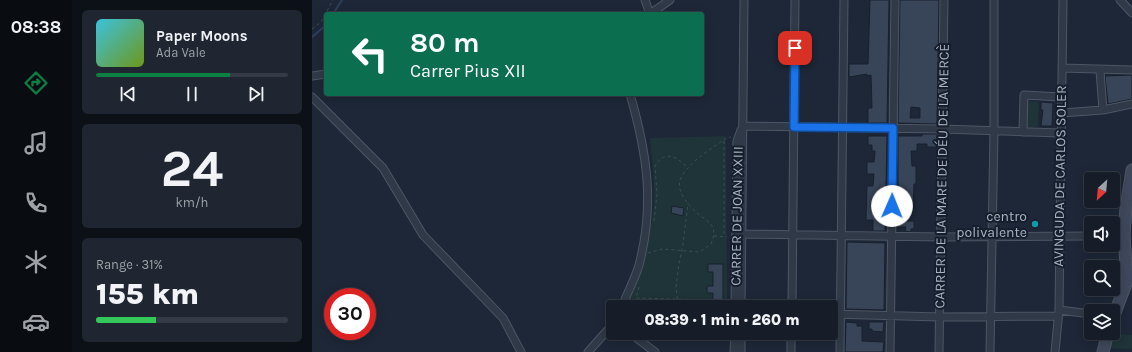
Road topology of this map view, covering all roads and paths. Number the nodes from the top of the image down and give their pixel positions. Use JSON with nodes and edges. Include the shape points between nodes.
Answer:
{"nodes":[{"id":1,"x":333,"y":0,"type":"edge"},
{"id":2,"x":644,"y":0,"type":"edge"},
{"id":3,"x":670,"y":0,"type":"edge"},
{"id":4,"x":744,"y":0,"type":"edge"},
{"id":5,"x":795,"y":0,"type":"edge"},
{"id":6,"x":844,"y":0,"type":"edge"},
{"id":7,"x":895,"y":0,"type":"edge"},
{"id":8,"x":944,"y":0,"type":"edge"},
{"id":9,"x":994,"y":0,"type":"edge"},
{"id":10,"x":1063,"y":0,"type":"edge"},
{"id":11,"x":1120,"y":0,"type":"edge"},
{"id":12,"x":326,"y":12,"type":"edge"},
{"id":13,"x":649,"y":12,"type":"edge"},
{"id":14,"x":653,"y":12,"type":"edge"},
{"id":15,"x":1132,"y":13,"type":"edge"},
{"id":16,"x":324,"y":16,"type":"edge"},
{"id":17,"x":312,"y":29,"type":"edge"},
{"id":18,"x":1062,"y":68,"type":"junction"},
{"id":19,"x":1132,"y":70,"type":"edge"},
{"id":20,"x":1100,"y":71,"type":"junction"},
{"id":21,"x":324,"y":74,"type":"edge"},
{"id":22,"x":312,"y":76,"type":"edge"},
{"id":23,"x":631,"y":96,"type":"edge"},
{"id":24,"x":312,"y":97,"type":"edge"},
{"id":25,"x":1061,"y":97,"type":"junction"},
{"id":26,"x":1132,"y":104,"type":"edge"},
{"id":27,"x":1103,"y":110,"type":"junction"},
{"id":28,"x":1061,"y":113,"type":"junction"},
{"id":29,"x":743,"y":126,"type":"junction"},
{"id":30,"x":794,"y":127,"type":"junction"},
{"id":31,"x":843,"y":128,"type":"junction"},
{"id":32,"x":893,"y":128,"type":"junction"},
{"id":33,"x":942,"y":129,"type":"junction"},
{"id":34,"x":994,"y":131,"type":"junction"},
{"id":35,"x":1023,"y":132,"type":"junction"},
{"id":36,"x":1060,"y":133,"type":"junction"},
{"id":37,"x":688,"y":168,"type":"junction"},
{"id":38,"x":1132,"y":170,"type":"edge"},
{"id":39,"x":1130,"y":181,"type":"edge"},
{"id":40,"x":688,"y":203,"type":"junction"},
{"id":41,"x":653,"y":226,"type":"dead end"},
{"id":42,"x":743,"y":234,"type":"junction"},
{"id":43,"x":793,"y":235,"type":"junction"},
{"id":44,"x":714,"y":236,"type":"junction"},
{"id":45,"x":842,"y":236,"type":"junction"},
{"id":46,"x":892,"y":236,"type":"junction"},
{"id":47,"x":1084,"y":236,"type":"edge"},
{"id":48,"x":1120,"y":236,"type":"edge"},
{"id":49,"x":1124,"y":236,"type":"junction"},
{"id":50,"x":724,"y":237,"type":"junction"},
{"id":51,"x":727,"y":237,"type":"dead end"},
{"id":52,"x":941,"y":237,"type":"junction"},
{"id":53,"x":993,"y":237,"type":"junction"},
{"id":54,"x":1059,"y":237,"type":"junction"},
{"id":55,"x":648,"y":250,"type":"dead end"},
{"id":56,"x":682,"y":251,"type":"junction"},
{"id":57,"x":639,"y":286,"type":"dead end"},
{"id":58,"x":640,"y":298,"type":"joint"},
{"id":59,"x":625,"y":300,"type":"edge"},
{"id":60,"x":678,"y":300,"type":"joint"},
{"id":61,"x":735,"y":300,"type":"edge"},
{"id":62,"x":741,"y":300,"type":"edge"},
{"id":63,"x":792,"y":300,"type":"edge"},
{"id":64,"x":1118,"y":304,"type":"edge"},
{"id":65,"x":1058,"y":313,"type":"junction"},
{"id":66,"x":841,"y":314,"type":"junction"},
{"id":67,"x":1084,"y":314,"type":"edge"},
{"id":68,"x":891,"y":315,"type":"junction"},
{"id":69,"x":991,"y":315,"type":"junction"},
{"id":70,"x":940,"y":317,"type":"junction"},
{"id":71,"x":606,"y":332,"type":"edge"},
{"id":72,"x":639,"y":340,"type":"edge"},
{"id":73,"x":735,"y":340,"type":"edge"},
{"id":74,"x":741,"y":340,"type":"edge"},
{"id":75,"x":791,"y":340,"type":"edge"},
{"id":76,"x":1106,"y":340,"type":"edge"},
{"id":77,"x":1103,"y":350,"type":"edge"},
{"id":78,"x":521,"y":352,"type":"edge"},
{"id":79,"x":588,"y":352,"type":"edge"},
{"id":80,"x":655,"y":352,"type":"edge"},
{"id":81,"x":734,"y":352,"type":"edge"},
{"id":82,"x":741,"y":352,"type":"edge"},
{"id":83,"x":791,"y":352,"type":"edge"},
{"id":84,"x":840,"y":352,"type":"edge"},
{"id":85,"x":890,"y":352,"type":"edge"},
{"id":86,"x":939,"y":352,"type":"edge"},
{"id":87,"x":990,"y":352,"type":"edge"},
{"id":88,"x":1055,"y":352,"type":"edge"}],
"edges":[{"from":1,"to":12,"type":"path"},
{"from":2,"to":13,"type":"street"},
{"from":3,"to":14,"type":"street"},
{"from":4,"to":29,"type":"street","name":"CARRER DE JOAN XXIII"},
{"from":5,"to":30,"type":"street"},
{"from":6,"to":31,"type":"street"},
{"from":7,"to":32,"type":"street"},
{"from":8,"to":33,"type":"street","name":"CARRER DE LA MARE DE DÉU DE LA MERCÈ"},
{"from":9,"to":34,"type":"street"},
{"from":10,"to":18,"type":"street","name":"AVINGUDA DE CARLOS SOLER"},
{"from":11,"to":15,"type":"street"},
{"from":16,"to":17,"type":"path"},
{"from":18,"to":20,"type":"street"},
{"from":18,"to":25,"type":"street","name":"AVINGUDA DE CARLOS SOLER"},
{"from":19,"to":20,"type":"street"},
{"from":20,"to":27,"type":"street"},
{"from":21,"to":22,"type":"street"},
{"from":23,"to":59,"type":"street","via":[[641,132],[649,185],[646,228],[639,266]]},
{"from":24,"to":78,"type":"street","via":[[383,168],[422,235],[503,318]]},
{"from":25,"to":28,"type":"street","name":"AVINGUDA DE CARLOS SOLER"},
{"from":25,"to":35,"type":"street","via":[[1024,95]]},
{"from":26,"to":27,"type":"street"},
{"from":27,"to":28,"type":"street"},
{"from":28,"to":36,"type":"street","name":"AVINGUDA DE CARLOS SOLER"},
{"from":29,"to":30,"type":"street"},
{"from":29,"to":42,"type":"street","name":"CARRER DE JOAN XXIII"},
{"from":29,"to":61,"type":"street","name":"CARRER DE JOAN XXIII","via":[[737,141]]},
{"from":30,"to":31,"type":"street"},
{"from":30,"to":43,"type":"street"},
{"from":31,"to":32,"type":"street"},
{"from":31,"to":45,"type":"street"},
{"from":32,"to":33,"type":"street"},
{"from":32,"to":46,"type":"street"},
{"from":33,"to":34,"type":"street"},
{"from":33,"to":52,"type":"street","name":"CARRER DE LA MARE DE DÉU DE LA MERCÈ"},
{"from":34,"to":35,"type":"street"},
{"from":34,"to":53,"type":"street"},
{"from":35,"to":36,"type":"street"},
{"from":36,"to":54,"type":"street","name":"AVINGUDA DE CARLOS SOLER"},
{"from":37,"to":40,"type":"path","via":[[679,183]]},
{"from":37,"to":41,"type":"path","via":[[675,157],[668,155],[662,157],[655,166],[657,194]]},
{"from":37,"to":50,"type":"path","via":[[724,140]]},
{"from":38,"to":39,"type":"street"},
{"from":39,"to":49,"type":"street"},
{"from":40,"to":44,"type":"path","via":[[710,222]]},
{"from":40,"to":56,"type":"path"},
{"from":42,"to":43,"type":"street"},
{"from":42,"to":62,"type":"street","name":"CARRER DE JOAN XXIII"},
{"from":43,"to":45,"type":"street"},
{"from":43,"to":63,"type":"street"},
{"from":44,"to":50,"type":"path"},
{"from":44,"to":56,"type":"path","via":[[711,244],[700,252]]},
{"from":45,"to":46,"type":"street"},
{"from":45,"to":66,"type":"street"},
{"from":46,"to":52,"type":"street"},
{"from":46,"to":68,"type":"street"},
{"from":47,"to":54,"type":"street"},
{"from":48,"to":49,"type":"street"},
{"from":49,"to":64,"type":"street","via":[[1127,281]]},
{"from":50,"to":51,"type":"path"},
{"from":52,"to":53,"type":"street"},
{"from":52,"to":70,"type":"street","name":"CARRER DE LA MARE DE DÉU DE LA MERCÈ"},
{"from":53,"to":54,"type":"street"},
{"from":53,"to":69,"type":"street"},
{"from":54,"to":65,"type":"street","name":"AVINGUDA DE CARLOS SOLER"},
{"from":55,"to":56,"type":"path","via":[[647,254],[662,249]]},
{"from":56,"to":60,"type":"path","via":[[676,287]]},
{"from":57,"to":58,"type":"path","via":[[636,298]]},
{"from":58,"to":60,"type":"path"},
{"from":65,"to":67,"type":"street"},
{"from":65,"to":69,"type":"street"},
{"from":65,"to":88,"type":"street","name":"AVINGUDA DE CARLOS SOLER"},
{"from":66,"to":68,"type":"street"},
{"from":66,"to":84,"type":"street"},
{"from":68,"to":70,"type":"street"},
{"from":68,"to":85,"type":"street"},
{"from":69,"to":70,"type":"street"},
{"from":69,"to":87,"type":"street"},
{"from":70,"to":86,"type":"street","name":"CARRER DE LA MARE DE DÉU DE LA MERCÈ"},
{"from":71,"to":79,"type":"street"},
{"from":72,"to":80,"type":"street"},
{"from":73,"to":81,"type":"street"},
{"from":74,"to":82,"type":"street"},
{"from":75,"to":83,"type":"street"},
{"from":76,"to":77,"type":"street"}]}
